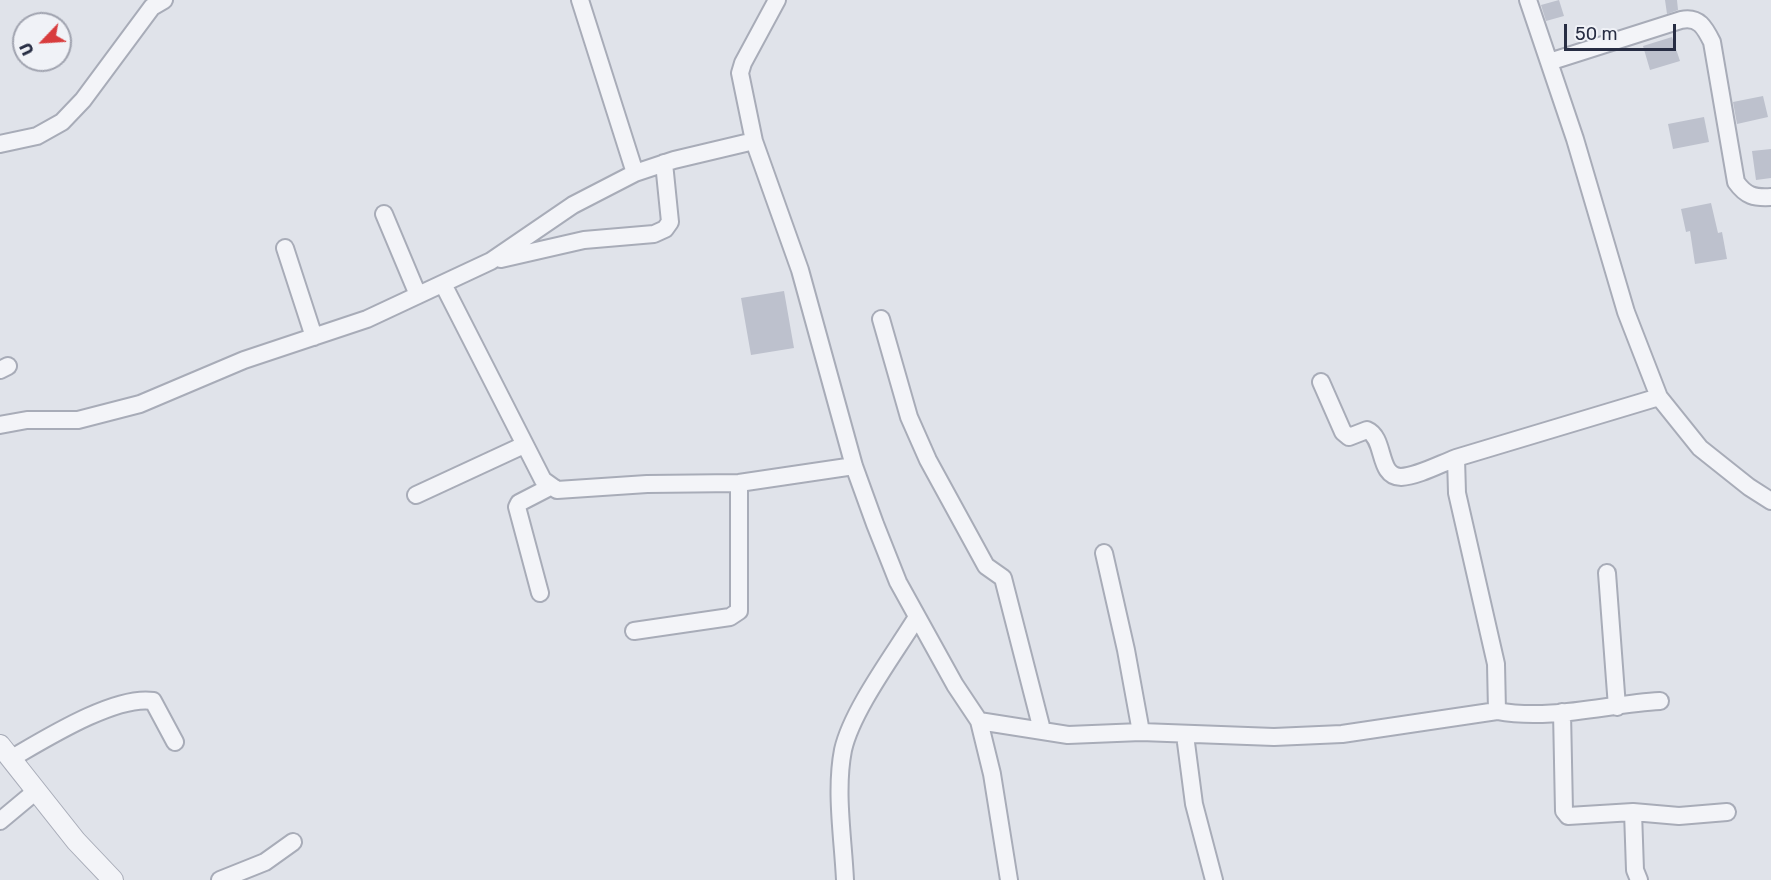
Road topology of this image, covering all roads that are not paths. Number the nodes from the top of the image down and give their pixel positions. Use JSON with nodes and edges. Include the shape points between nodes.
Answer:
{"nodes":[{"id":1,"x":580,"y":0,"type":"edge"},
{"id":2,"x":777,"y":0,"type":"edge"},
{"id":3,"x":1528,"y":0,"type":"edge"},
{"id":4,"x":155,"y":2,"type":"edge"},
{"id":5,"x":1549,"y":62,"type":"junction"},
{"id":6,"x":754,"y":141,"type":"junction"},
{"id":7,"x":0,"y":144,"type":"edge"},
{"id":8,"x":664,"y":163,"type":"junction"},
{"id":9,"x":635,"y":173,"type":"junction"},
{"id":10,"x":1771,"y":197,"type":"edge"},
{"id":11,"x":384,"y":214,"type":"dead end"},
{"id":12,"x":285,"y":248,"type":"dead end"},
{"id":13,"x":491,"y":261,"type":"junction"},
{"id":14,"x":443,"y":284,"type":"junction"},
{"id":15,"x":418,"y":295,"type":"junction"},
{"id":16,"x":881,"y":319,"type":"dead end"},
{"id":17,"x":314,"y":337,"type":"junction"},
{"id":18,"x":1321,"y":382,"type":"dead end"},
{"id":19,"x":1659,"y":397,"type":"junction"},
{"id":20,"x":0,"y":425,"type":"edge"},
{"id":21,"x":524,"y":445,"type":"junction"},
{"id":22,"x":1456,"y":458,"type":"junction"},
{"id":23,"x":854,"y":466,"type":"junction"},
{"id":24,"x":739,"y":483,"type":"junction"},
{"id":25,"x":550,"y":487,"type":"junction"},
{"id":26,"x":416,"y":495,"type":"dead end"},
{"id":27,"x":1771,"y":501,"type":"edge"},
{"id":28,"x":1104,"y":553,"type":"dead end"},
{"id":29,"x":1607,"y":573,"type":"dead end"},
{"id":30,"x":540,"y":593,"type":"dead end"},
{"id":31,"x":917,"y":617,"type":"junction"},
{"id":32,"x":634,"y":631,"type":"dead end"},
{"id":33,"x":1660,"y":702,"type":"dead end"},
{"id":34,"x":1617,"y":707,"type":"junction"},
{"id":35,"x":1497,"y":711,"type":"junction"},
{"id":36,"x":1562,"y":711,"type":"junction"},
{"id":37,"x":979,"y":721,"type":"junction"},
{"id":38,"x":1042,"y":730,"type":"junction"},
{"id":39,"x":1141,"y":732,"type":"junction"},
{"id":40,"x":1185,"y":735,"type":"junction"},
{"id":41,"x":175,"y":742,"type":"dead end"},
{"id":42,"x":6,"y":752,"type":"edge"},
{"id":43,"x":36,"y":792,"type":"junction"},
{"id":44,"x":1634,"y":812,"type":"junction"},
{"id":45,"x":1727,"y":812,"type":"dead end"},
{"id":46,"x":0,"y":821,"type":"edge"},
{"id":47,"x":293,"y":842,"type":"dead end"},
{"id":48,"x":113,"y":880,"type":"edge"},
{"id":49,"x":220,"y":880,"type":"edge"},
{"id":50,"x":845,"y":880,"type":"edge"},
{"id":51,"x":1009,"y":880,"type":"edge"},
{"id":52,"x":1214,"y":880,"type":"edge"},
{"id":53,"x":1639,"y":880,"type":"edge"}],
"edges":[{"from":1,"to":9,"type":"street"},
{"from":2,"to":6,"type":"street","via":[[740,73]]},
{"from":3,"to":5,"type":"street"},
{"from":4,"to":7,"type":"street","via":[[63,122],[37,136]]},
{"from":5,"to":10,"type":"street","via":[[1694,19],[1704,26],[1712,42],[1736,182],[1744,193],[1755,198]]},
{"from":5,"to":19,"type":"street","via":[[1626,312]]},
{"from":6,"to":8,"type":"street"},
{"from":6,"to":23,"type":"street","via":[[800,270]]},
{"from":8,"to":9,"type":"street"},
{"from":8,"to":13,"type":"street","via":[[670,222],[666,230],[584,240]]},
{"from":9,"to":13,"type":"street","via":[[573,205]]},
{"from":11,"to":15,"type":"street"},
{"from":12,"to":17,"type":"street"},
{"from":13,"to":14,"type":"street"},
{"from":14,"to":15,"type":"street"},
{"from":14,"to":21,"type":"street"},
{"from":15,"to":17,"type":"street","via":[[367,319]]},
{"from":16,"to":38,"type":"street","via":[[909,417],[928,460],[986,566],[1003,578]]},
{"from":17,"to":20,"type":"street","via":[[244,360],[140,405],[78,420],[27,420]]},
{"from":18,"to":22,"type":"street","via":[[1342,432],[1349,437],[1367,430],[1372,432],[1386,468],[1393,475],[1404,477]]},
{"from":19,"to":22,"type":"street"},
{"from":19,"to":27,"type":"street","via":[[1700,448]]},
{"from":21,"to":25,"type":"street"},
{"from":21,"to":26,"type":"street"},
{"from":22,"to":35,"type":"street","via":[[1457,493],[1496,664]]},
{"from":23,"to":24,"type":"street"},
{"from":23,"to":31,"type":"street","via":[[898,582]]},
{"from":24,"to":25,"type":"street","via":[[570,490]]},
{"from":24,"to":32,"type":"street","via":[[739,611],[730,617]]},
{"from":25,"to":30,"type":"street","via":[[517,507]]},
{"from":28,"to":39,"type":"street"},
{"from":29,"to":34,"type":"street"},
{"from":31,"to":37,"type":"street"},
{"from":31,"to":50,"type":"street","via":[[857,717],[843,750]]},
{"from":33,"to":34,"type":"street"},
{"from":34,"to":36,"type":"street"},
{"from":35,"to":36,"type":"street"},
{"from":35,"to":40,"type":"street","via":[[1342,734]]},
{"from":36,"to":44,"type":"street","via":[[1565,814]]},
{"from":37,"to":38,"type":"street"},
{"from":37,"to":51,"type":"street"},
{"from":38,"to":39,"type":"street","via":[[1068,735]]},
{"from":39,"to":40,"type":"street"},
{"from":40,"to":52,"type":"street","via":[[1194,804]]},
{"from":41,"to":42,"type":"street","via":[[159,709],[153,701],[145,700],[124,704]]},
{"from":42,"to":43,"type":"street"},
{"from":43,"to":46,"type":"street"},
{"from":43,"to":48,"type":"street"},
{"from":44,"to":45,"type":"street","via":[[1678,816]]},
{"from":44,"to":53,"type":"street","via":[[1635,870]]},
{"from":47,"to":49,"type":"street","via":[[265,862]]}]}
